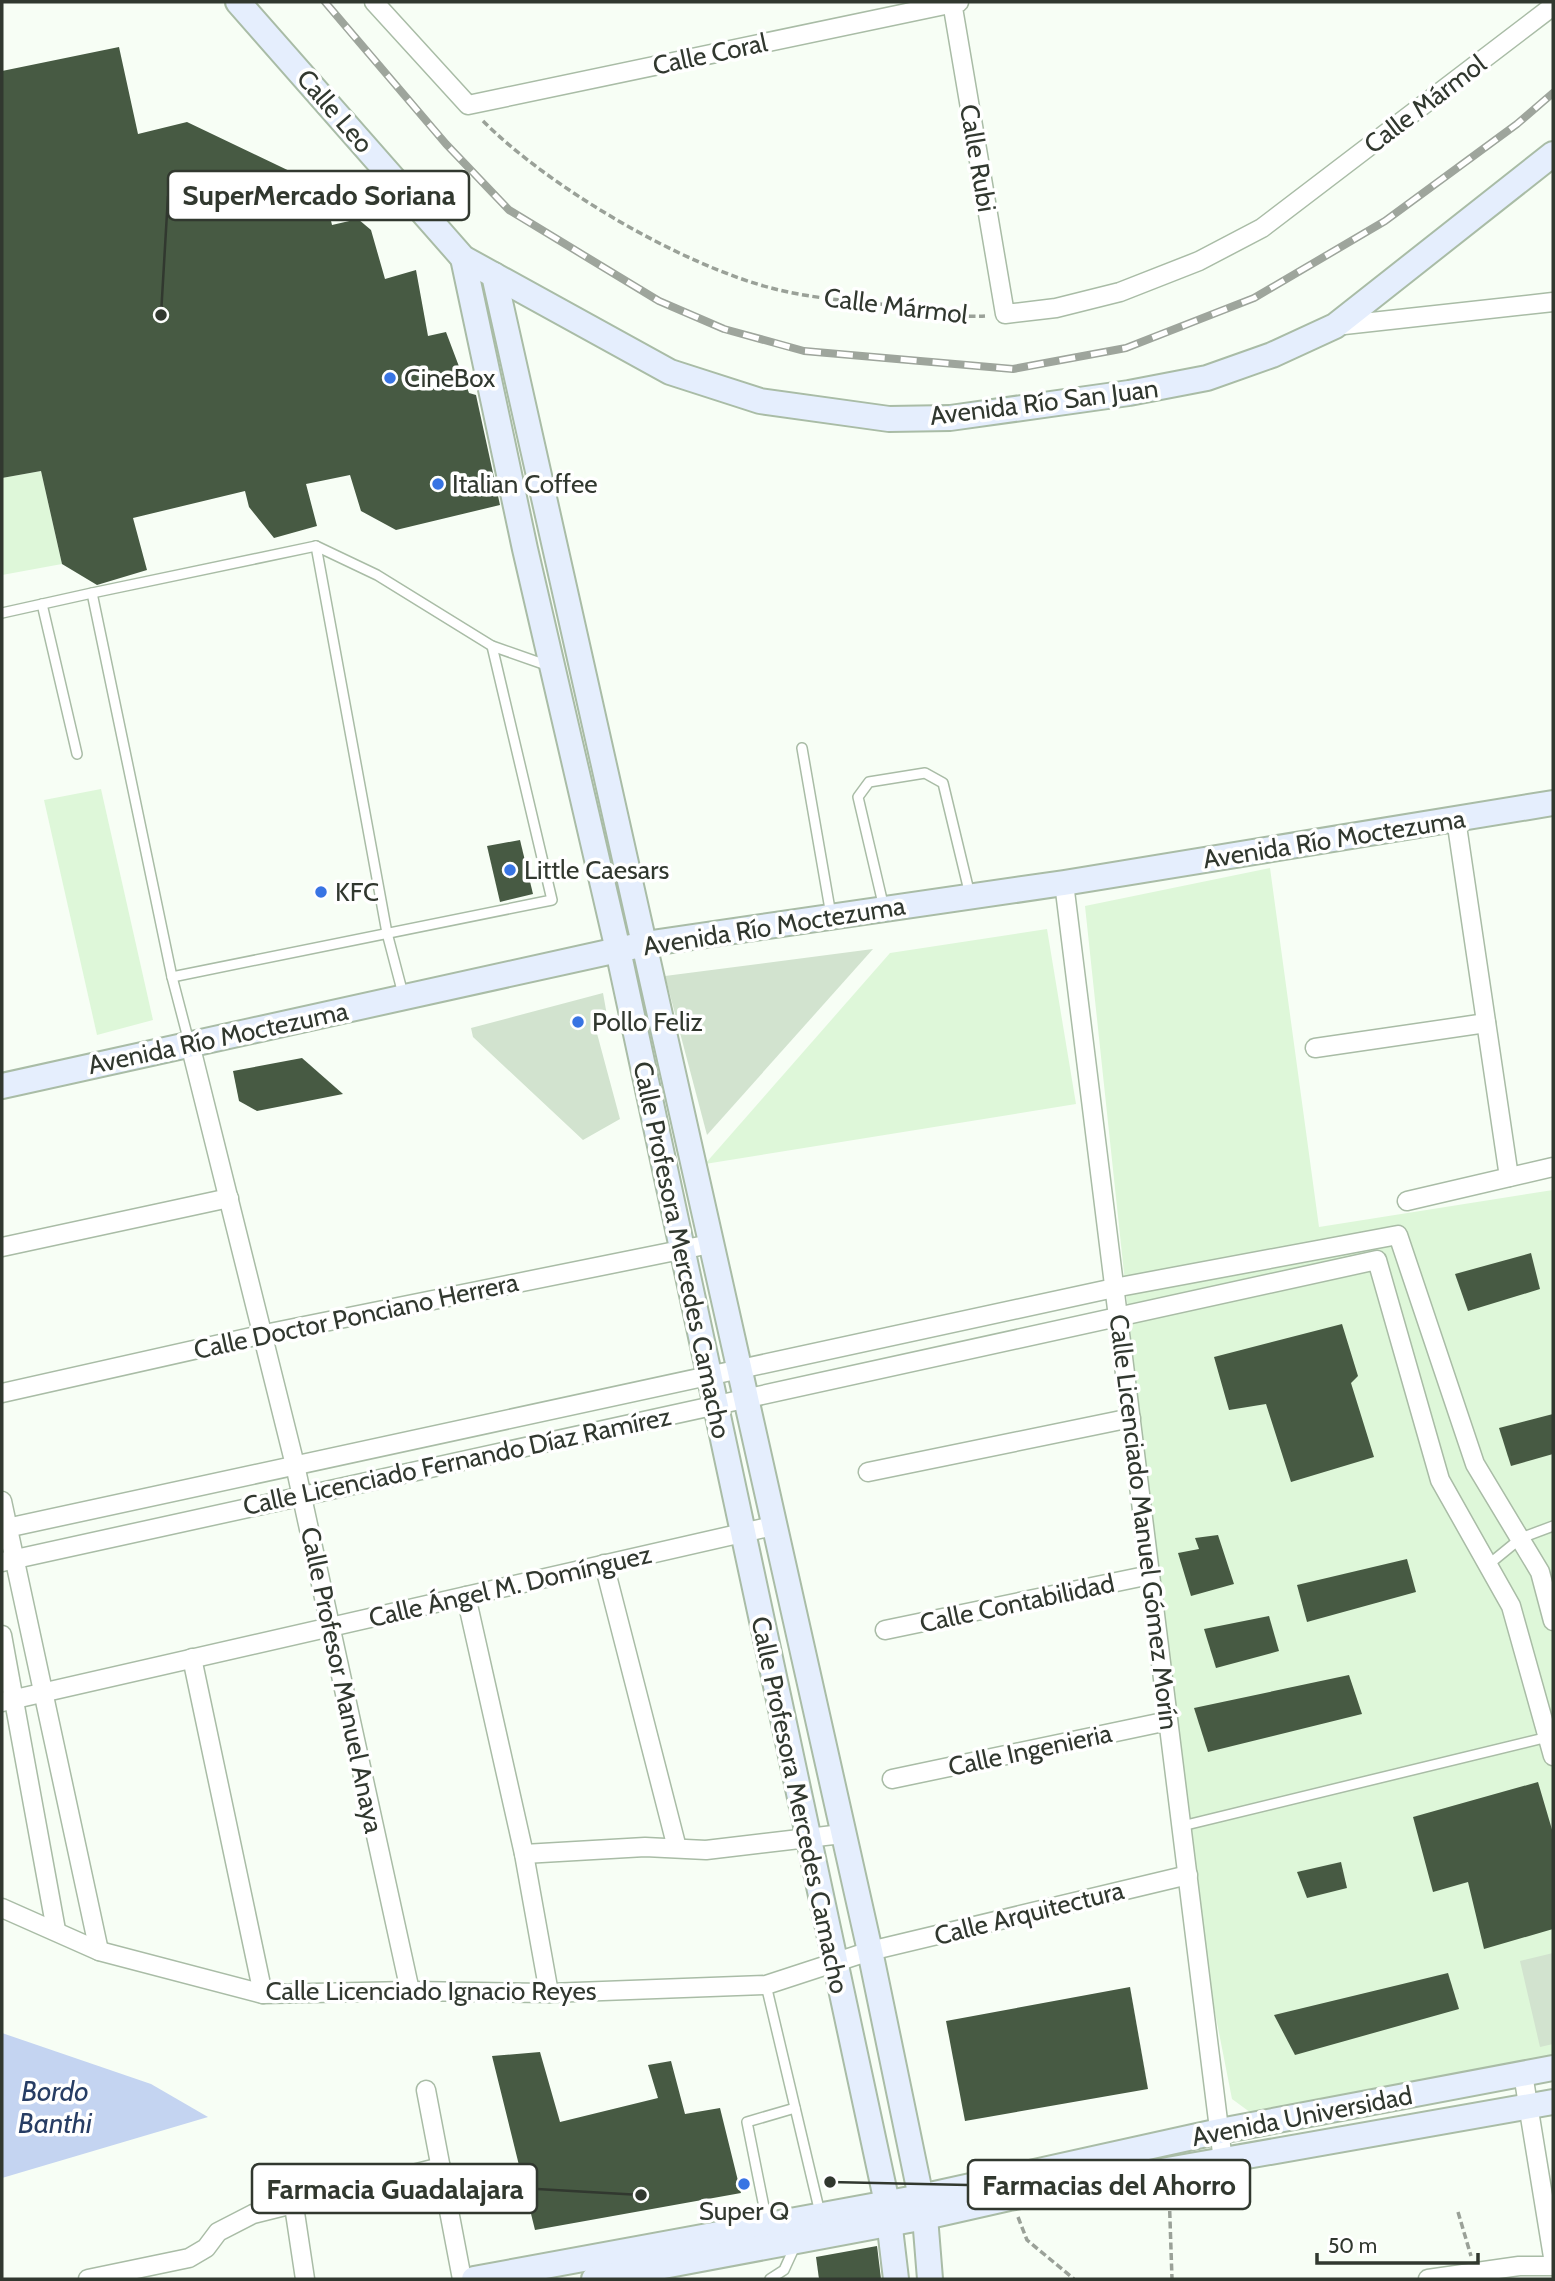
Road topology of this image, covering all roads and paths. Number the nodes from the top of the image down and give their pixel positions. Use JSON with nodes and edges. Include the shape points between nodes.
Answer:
{"nodes":[{"id":1,"x":238,"y":2,"type":"edge"},
{"id":2,"x":374,"y":2,"type":"edge"},
{"id":3,"x":954,"y":2,"type":"edge"},
{"id":4,"x":1553,"y":6,"type":"edge"},
{"id":5,"x":468,"y":105,"type":"junction"},
{"id":6,"x":1553,"y":154,"type":"edge"},
{"id":7,"x":463,"y":258,"type":"junction"},
{"id":8,"x":494,"y":275,"type":"junction"},
{"id":9,"x":1553,"y":302,"type":"edge"},
{"id":10,"x":1005,"y":314,"type":"junction"},
{"id":11,"x":1335,"y":326,"type":"junction"},
{"id":12,"x":555,"y":541,"type":"junction"},
{"id":13,"x":316,"y":546,"type":"junction"},
{"id":14,"x":525,"y":549,"type":"junction"},
{"id":15,"x":92,"y":593,"type":"junction"},
{"id":16,"x":42,"y":604,"type":"junction"},
{"id":17,"x":2,"y":613,"type":"edge"},
{"id":18,"x":492,"y":646,"type":"junction"},
{"id":19,"x":552,"y":667,"type":"junction"},
{"id":20,"x":802,"y":748,"type":"dead end"},
{"id":21,"x":77,"y":754,"type":"dead end"},
{"id":22,"x":1553,"y":803,"type":"edge"},
{"id":23,"x":1456,"y":819,"type":"junction"},
{"id":24,"x":1064,"y":883,"type":"junction"},
{"id":25,"x":970,"y":897,"type":"junction"},
{"id":26,"x":884,"y":909,"type":"junction"},
{"id":27,"x":831,"y":917,"type":"junction"},
{"id":28,"x":387,"y":933,"type":"junction"},
{"id":29,"x":645,"y":944,"type":"junction"},
{"id":30,"x":618,"y":950,"type":"junction"},
{"id":31,"x":172,"y":977,"type":"junction"},
{"id":32,"x":404,"y":997,"type":"junction"},
{"id":33,"x":1486,"y":1023,"type":"junction"},
{"id":34,"x":190,"y":1044,"type":"junction"},
{"id":35,"x":1315,"y":1048,"type":"dead end"},
{"id":36,"x":2,"y":1086,"type":"edge"},
{"id":37,"x":1553,"y":1167,"type":"edge"},
{"id":38,"x":1509,"y":1177,"type":"junction"},
{"id":39,"x":229,"y":1198,"type":"junction"},
{"id":40,"x":1407,"y":1201,"type":"dead end"},
{"id":41,"x":710,"y":1244,"type":"junction"},
{"id":42,"x":2,"y":1247,"type":"edge"},
{"id":43,"x":681,"y":1250,"type":"junction"},
{"id":44,"x":1115,"y":1288,"type":"junction"},
{"id":45,"x":1118,"y":1315,"type":"junction"},
{"id":46,"x":260,"y":1335,"type":"junction"},
{"id":47,"x":738,"y":1370,"type":"junction"},
{"id":48,"x":708,"y":1376,"type":"junction"},
{"id":49,"x":2,"y":1393,"type":"edge"},
{"id":50,"x":744,"y":1398,"type":"junction"},
{"id":51,"x":715,"y":1404,"type":"junction"},
{"id":52,"x":1131,"y":1418,"type":"junction"},
{"id":53,"x":295,"y":1465,"type":"junction"},
{"id":54,"x":868,"y":1472,"type":"dead end"},
{"id":55,"x":302,"y":1495,"type":"junction"},
{"id":56,"x":2,"y":1501,"type":"edge"},
{"id":57,"x":773,"y":1526,"type":"junction"},
{"id":58,"x":1553,"y":1526,"type":"edge"},
{"id":59,"x":5,"y":1528,"type":"edge"},
{"id":60,"x":742,"y":1533,"type":"junction"},
{"id":61,"x":1521,"y":1538,"type":"junction"},
{"id":62,"x":8,"y":1560,"type":"edge"},
{"id":63,"x":604,"y":1564,"type":"junction"},
{"id":64,"x":1488,"y":1565,"type":"junction"},
{"id":65,"x":1547,"y":1570,"type":"edge"},
{"id":66,"x":1150,"y":1575,"type":"junction"},
{"id":67,"x":466,"y":1596,"type":"junction"},
{"id":68,"x":1553,"y":1621,"type":"edge"},
{"id":69,"x":331,"y":1627,"type":"junction"},
{"id":70,"x":885,"y":1630,"type":"dead end"},
{"id":71,"x":2,"y":1635,"type":"edge"},
{"id":72,"x":192,"y":1658,"type":"junction"},
{"id":73,"x":43,"y":1692,"type":"junction"},
{"id":74,"x":9,"y":1700,"type":"edge"},
{"id":75,"x":1168,"y":1721,"type":"junction"},
{"id":76,"x":1550,"y":1736,"type":"edge"},
{"id":77,"x":1553,"y":1756,"type":"edge"},
{"id":78,"x":892,"y":1779,"type":"dead end"},
{"id":79,"x":1182,"y":1826,"type":"junction"},
{"id":80,"x":842,"y":1833,"type":"junction"},
{"id":81,"x":808,"y":1837,"type":"junction"},
{"id":82,"x":677,"y":1848,"type":"junction"},
{"id":83,"x":524,"y":1854,"type":"junction"},
{"id":84,"x":1188,"y":1875,"type":"junction"},
{"id":85,"x":2,"y":1908,"type":"edge"},
{"id":86,"x":56,"y":1930,"type":"junction"},
{"id":87,"x":99,"y":1951,"type":"junction"},
{"id":88,"x":870,"y":1951,"type":"junction"},
{"id":89,"x":835,"y":1964,"type":"junction"},
{"id":90,"x":766,"y":1985,"type":"junction"},
{"id":91,"x":410,"y":1991,"type":"junction"},
{"id":92,"x":549,"y":1993,"type":"junction"},
{"id":93,"x":263,"y":1994,"type":"junction"},
{"id":94,"x":1553,"y":2068,"type":"edge"},
{"id":95,"x":1523,"y":2074,"type":"junction"},
{"id":96,"x":426,"y":2090,"type":"dead end"},
{"id":97,"x":1542,"y":2104,"type":"edge"},
{"id":98,"x":795,"y":2108,"type":"junction"},
{"id":99,"x":1220,"y":2131,"type":"junction"},
{"id":100,"x":1223,"y":2161,"type":"junction"},
{"id":101,"x":441,"y":2167,"type":"junction"},
{"id":102,"x":1168,"y":2171,"type":"junction"},
{"id":103,"x":1009,"y":2198,"type":"junction"},
{"id":104,"x":293,"y":2206,"type":"junction"},
{"id":105,"x":923,"y":2207,"type":"junction"},
{"id":106,"x":1458,"y":2212,"type":"dead end"},
{"id":107,"x":820,"y":2213,"type":"junction"},
{"id":108,"x":888,"y":2213,"type":"junction"},
{"id":109,"x":767,"y":2223,"type":"junction"},
{"id":110,"x":797,"y":2241,"type":"junction"},
{"id":111,"x":1553,"y":2258,"type":"edge"},
{"id":112,"x":1553,"y":2266,"type":"edge"},
{"id":113,"x":1475,"y":2271,"type":"junction"},
{"id":114,"x":88,"y":2279,"type":"edge"},
{"id":115,"x":305,"y":2279,"type":"edge"},
{"id":116,"x":461,"y":2279,"type":"edge"},
{"id":117,"x":474,"y":2279,"type":"edge"},
{"id":118,"x":594,"y":2279,"type":"edge"},
{"id":119,"x":770,"y":2279,"type":"edge"},
{"id":120,"x":896,"y":2279,"type":"edge"},
{"id":121,"x":930,"y":2279,"type":"edge"},
{"id":122,"x":1074,"y":2279,"type":"edge"},
{"id":123,"x":1172,"y":2279,"type":"edge"},
{"id":124,"x":1428,"y":2279,"type":"edge"}],
"edges":[{"from":1,"to":7,"type":"street","name":"Calle Leo"},
{"from":2,"to":5,"type":"street"},
{"from":3,"to":5,"type":"street","name":"Calle Coral"},
{"from":3,"to":10,"type":"street","name":"Calle Rubi"},
{"from":4,"to":10,"type":"street","name":"Calle Mármol","via":[[1262,228],[1199,261],[1120,292],[1056,308]]},
{"from":5,"to":10,"type":"path","name":"Calle Mármol","via":[[506,144],[592,206],[675,251],[733,274],[774,289],[842,300],[962,317]]},
{"from":6,"to":11,"type":"street","name":"Avenida Río San Juan"},
{"from":7,"to":8,"type":"street","name":"Calle Leo"},
{"from":7,"to":14,"type":"street","name":"Calle Profesora Mercedes Camacho"},
{"from":8,"to":11,"type":"street","name":"Avenida Río San Juan","via":[[670,372],[760,401],[889,419],[1014,411],[1207,378]]},
{"from":8,"to":12,"type":"street","name":"Calle Profesora Mercedes Camacho"},
{"from":9,"to":11,"type":"street"},
{"from":12,"to":14,"type":"street"},
{"from":12,"to":29,"type":"street","name":"Calle Profesora Mercedes Camacho"},
{"from":13,"to":15,"type":"lane"},
{"from":13,"to":18,"type":"lane","via":[[377,575]]},
{"from":13,"to":28,"type":"lane"},
{"from":14,"to":19,"type":"street","name":"Calle Profesora Mercedes Camacho"},
{"from":15,"to":16,"type":"lane"},
{"from":15,"to":31,"type":"lane"},
{"from":16,"to":17,"type":"lane"},
{"from":16,"to":21,"type":"lane"},
{"from":18,"to":19,"type":"lane"},
{"from":18,"to":28,"type":"lane","via":[[552,900]]},
{"from":19,"to":30,"type":"street","name":"Calle Profesora Mercedes Camacho"},
{"from":20,"to":27,"type":"lane"},
{"from":22,"to":23,"type":"street","name":"Avenida Río Moctezuma"},
{"from":23,"to":24,"type":"street","name":"Avenida Río Moctezuma"},
{"from":23,"to":33,"type":"street"},
{"from":24,"to":25,"type":"street","name":"Avenida Río Moctezuma"},
{"from":24,"to":44,"type":"street","name":"Calle Licenciado Manuel Gómez Morín"},
{"from":25,"to":26,"type":"street","name":"Avenida Río Moctezuma"},
{"from":25,"to":26,"type":"lane","via":[[943,783],[925,773],[869,782],[858,797]]},
{"from":26,"to":27,"type":"street","name":"Avenida Río Moctezuma"},
{"from":27,"to":29,"type":"street","name":"Avenida Río Moctezuma"},
{"from":28,"to":31,"type":"lane"},
{"from":28,"to":32,"type":"lane"},
{"from":29,"to":30,"type":"street","name":"Avenida Río Moctezuma"},
{"from":29,"to":41,"type":"street","name":"Calle Profesora Mercedes Camacho"},
{"from":30,"to":32,"type":"street","name":"Avenida Río Moctezuma"},
{"from":30,"to":43,"type":"street","name":"Calle Profesora Mercedes Camacho"},
{"from":31,"to":34,"type":"lane"},
{"from":32,"to":34,"type":"street","name":"Avenida Río Moctezuma"},
{"from":33,"to":35,"type":"street"},
{"from":33,"to":38,"type":"street"},
{"from":34,"to":36,"type":"street","name":"Avenida Río Moctezuma"},
{"from":34,"to":39,"type":"street","name":"Calle Profesor Manuel Anaya"},
{"from":37,"to":38,"type":"street"},
{"from":38,"to":40,"type":"street"},
{"from":39,"to":42,"type":"street"},
{"from":39,"to":46,"type":"street","name":"Calle Profesor Manuel Anaya"},
{"from":41,"to":43,"type":"street","name":"Calle Doctor Ponciano Herrera"},
{"from":41,"to":47,"type":"street","name":"Calle Profesora Mercedes Camacho"},
{"from":43,"to":46,"type":"street","name":"Calle Doctor Ponciano Herrera"},
{"from":43,"to":48,"type":"street","name":"Calle Profesora Mercedes Camacho"},
{"from":44,"to":45,"type":"street","name":"Calle Licenciado Manuel Gómez Morín"},
{"from":44,"to":47,"type":"street","name":"Calle Licenciado Fernando Díaz Ramírez"},
{"from":44,"to":61,"type":"street","name":"Calle Licenciado Fernando Díaz Ramírez","via":[[1398,1235],[1475,1464]]},
{"from":45,"to":50,"type":"street","name":"Calle Licenciado Fernando Díaz Ramírez"},
{"from":45,"to":52,"type":"street","name":"Calle Licenciado Manuel Gómez Morín"},
{"from":45,"to":64,"type":"street","name":"Calle Licenciado Fernando Díaz Ramírez","via":[[1377,1260],[1440,1480]]},
{"from":46,"to":49,"type":"street","name":"Calle Doctor Ponciano Herrera"},
{"from":46,"to":53,"type":"street","name":"Calle Profesor Manuel Anaya"},
{"from":47,"to":48,"type":"street","name":"Calle Licenciado Fernando Díaz Ramírez"},
{"from":47,"to":50,"type":"street","name":"Calle Profesora Mercedes Camacho"},
{"from":48,"to":51,"type":"street","name":"Calle Profesora Mercedes Camacho"},
{"from":48,"to":53,"type":"street","name":"Calle Licenciado Fernando Díaz Ramírez"},
{"from":50,"to":51,"type":"street","name":"Calle Licenciado Fernando Díaz Ramírez"},
{"from":50,"to":57,"type":"street","name":"Calle Profesora Mercedes Camacho"},
{"from":51,"to":55,"type":"street","name":"Calle Licenciado Fernando Díaz Ramírez"},
{"from":51,"to":60,"type":"street","name":"Calle Profesora Mercedes Camacho"},
{"from":52,"to":54,"type":"street"},
{"from":52,"to":66,"type":"street","name":"Calle Licenciado Manuel Gómez Morín"},
{"from":53,"to":55,"type":"street","name":"Calle Profesor Manuel Anaya"},
{"from":53,"to":59,"type":"street","name":"Calle Licenciado Fernando Díaz Ramírez"},
{"from":55,"to":62,"type":"street","name":"Calle Licenciado Fernando Díaz Ramírez"},
{"from":55,"to":69,"type":"street","name":"Calle Profesor Manuel Anaya"},
{"from":56,"to":59,"type":"street"},
{"from":57,"to":60,"type":"street","name":"Calle Ángel M. Domínguez"},
{"from":57,"to":80,"type":"street","name":"Calle Profesora Mercedes Camacho"},
{"from":58,"to":61,"type":"lane"},
{"from":59,"to":62,"type":"street"},
{"from":60,"to":63,"type":"street","name":"Calle Ángel M. Domínguez"},
{"from":60,"to":81,"type":"street","name":"Calle Profesora Mercedes Camacho"},
{"from":61,"to":64,"type":"lane"},
{"from":61,"to":65,"type":"street"},
{"from":62,"to":73,"type":"street"},
{"from":63,"to":67,"type":"street","name":"Calle Ángel M. Domínguez"},
{"from":63,"to":82,"type":"street"},
{"from":64,"to":76,"type":"street","via":[[1511,1606]]},
{"from":65,"to":68,"type":"street"},
{"from":66,"to":70,"type":"street","name":"Calle Contabilidad"},
{"from":66,"to":75,"type":"street","name":"Calle Licenciado Manuel Gómez Morín"},
{"from":67,"to":69,"type":"street","name":"Calle Ángel M. Domínguez"},
{"from":67,"to":83,"type":"street"},
{"from":69,"to":72,"type":"street","name":"Calle Ángel M. Domínguez"},
{"from":69,"to":91,"type":"street","name":"Calle Profesor Manuel Anaya"},
{"from":71,"to":74,"type":"street"},
{"from":72,"to":73,"type":"street","name":"Calle Ángel M. Domínguez"},
{"from":72,"to":93,"type":"street"},
{"from":73,"to":74,"type":"street","name":"Calle Ángel M. Domínguez"},
{"from":73,"to":87,"type":"street"},
{"from":74,"to":86,"type":"street"},
{"from":75,"to":78,"type":"street","name":"Calle Ingenieria"},
{"from":75,"to":79,"type":"street","name":"Calle Licenciado Manuel Gómez Morín"},
{"from":76,"to":77,"type":"street"},
{"from":76,"to":79,"type":"lane"},
{"from":79,"to":84,"type":"street","name":"Calle Licenciado Manuel Gómez Morín"},
{"from":80,"to":81,"type":"street"},
{"from":80,"to":88,"type":"street","name":"Calle Profesora Mercedes Camacho"},
{"from":81,"to":82,"type":"street","via":[[706,1850]]},
{"from":81,"to":89,"type":"street","name":"Calle Profesora Mercedes Camacho"},
{"from":82,"to":83,"type":"street"},
{"from":83,"to":92,"type":"street"},
{"from":84,"to":88,"type":"street","name":"Calle Arquitectura"},
{"from":84,"to":99,"type":"street","name":"Calle Licenciado Manuel Gómez Morín"},
{"from":85,"to":86,"type":"street","name":"Calle Licenciado Ignacio Reyes"},
{"from":86,"to":87,"type":"street","name":"Calle Licenciado Ignacio Reyes"},
{"from":87,"to":93,"type":"street","name":"Calle Licenciado Ignacio Reyes"},
{"from":88,"to":89,"type":"street","name":"Calle Licenciado Ignacio Reyes"},
{"from":88,"to":105,"type":"street","name":"Calle Profesora Mercedes Camacho"},
{"from":89,"to":90,"type":"street","name":"Calle Licenciado Ignacio Reyes"},
{"from":89,"to":108,"type":"street","name":"Calle Profesora Mercedes Camacho"},
{"from":90,"to":92,"type":"street","name":"Calle Licenciado Ignacio Reyes"},
{"from":90,"to":98,"type":"lane"},
{"from":91,"to":92,"type":"street","name":"Calle Licenciado Ignacio Reyes"},
{"from":91,"to":93,"type":"street","name":"Calle Licenciado Ignacio Reyes"},
{"from":94,"to":95,"type":"street","name":"Avenida Universidad"},
{"from":95,"to":97,"type":"street"},
{"from":95,"to":99,"type":"street","name":"Avenida Universidad"},
{"from":96,"to":101,"type":"street"},
{"from":97,"to":100,"type":"street","name":"Avenida Universidad"},
{"from":97,"to":111,"type":"street"},
{"from":98,"to":107,"type":"lane"},
{"from":98,"to":109,"type":"lane","via":[[747,2122]]},
{"from":99,"to":100,"type":"street","name":"Calle Licenciado Manuel Gómez Morín"},
{"from":99,"to":105,"type":"street","name":"Avenida Universidad"},
{"from":100,"to":102,"type":"street","name":"Avenida Universidad"},
{"from":101,"to":104,"type":"street"},
{"from":101,"to":116,"type":"street"},
{"from":102,"to":103,"type":"street","name":"Avenida Universidad"},
{"from":102,"to":123,"type":"path"},
{"from":103,"to":105,"type":"street","name":"Avenida Universidad"},
{"from":103,"to":122,"type":"path","via":[[1027,2241]]},
{"from":104,"to":114,"type":"street","via":[[253,2214],[218,2232],[206,2248],[189,2258]]},
{"from":104,"to":115,"type":"street"},
{"from":105,"to":108,"type":"street","name":"Avenida Universidad"},
{"from":105,"to":121,"type":"street","name":"Calle Profesora Mercedes Camacho"},
{"from":106,"to":113,"type":"path"},
{"from":107,"to":108,"type":"street","name":"Avenida Universidad"},
{"from":107,"to":109,"type":"street","name":"Avenida Universidad"},
{"from":108,"to":110,"type":"street","name":"Avenida Universidad"},
{"from":108,"to":120,"type":"street","name":"Calle Profesora Mercedes Camacho"},
{"from":109,"to":117,"type":"street","name":"Avenida Universidad"},
{"from":110,"to":118,"type":"street","name":"Avenida Universidad"},
{"from":110,"to":119,"type":"lane","via":[[784,2270]]},
{"from":112,"to":113,"type":"street"},
{"from":113,"to":124,"type":"street"}]}
